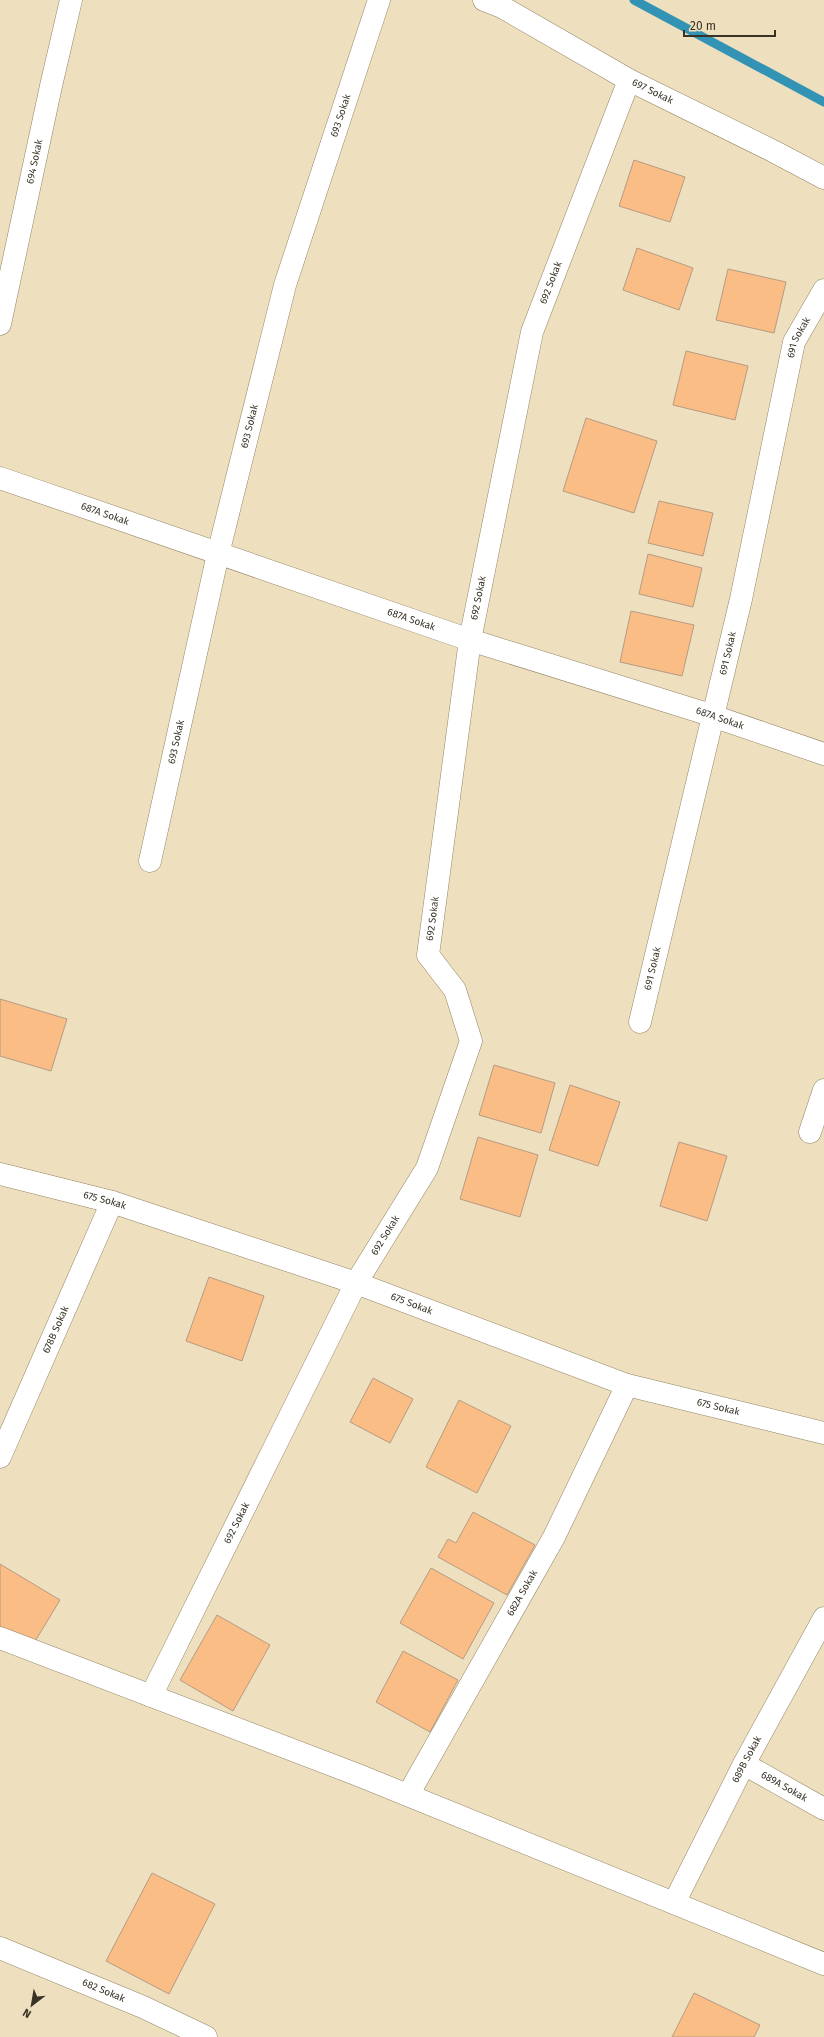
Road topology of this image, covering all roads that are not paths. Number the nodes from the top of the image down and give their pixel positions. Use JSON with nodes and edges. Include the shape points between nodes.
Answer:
{"nodes":[{"id":1,"x":71,"y":0,"type":"edge"},
{"id":2,"x":379,"y":0,"type":"edge"},
{"id":3,"x":484,"y":0,"type":"edge"},
{"id":4,"x":629,"y":80,"type":"junction"},
{"id":5,"x":824,"y":178,"type":"edge"},
{"id":6,"x":824,"y":290,"type":"edge"},
{"id":7,"x":0,"y":324,"type":"edge"},
{"id":8,"x":0,"y":478,"type":"edge"},
{"id":9,"x":218,"y":554,"type":"junction"},
{"id":10,"x":470,"y":640,"type":"junction"},
{"id":11,"x":713,"y":716,"type":"junction"},
{"id":12,"x":824,"y":754,"type":"edge"},
{"id":13,"x":150,"y":860,"type":"dead end"},
{"id":14,"x":640,"y":1022,"type":"dead end"},
{"id":15,"x":824,"y":1090,"type":"edge"},
{"id":16,"x":810,"y":1132,"type":"dead end"},
{"id":17,"x":0,"y":1174,"type":"edge"},
{"id":18,"x":112,"y":1202,"type":"junction"},
{"id":19,"x":356,"y":1283,"type":"junction"},
{"id":20,"x":627,"y":1385,"type":"junction"},
{"id":21,"x":824,"y":1432,"type":"edge"},
{"id":22,"x":0,"y":1457,"type":"edge"},
{"id":23,"x":824,"y":1618,"type":"edge"},
{"id":24,"x":0,"y":1638,"type":"edge"},
{"id":25,"x":151,"y":1696,"type":"junction"},
{"id":26,"x":744,"y":1764,"type":"junction"},
{"id":27,"x":408,"y":1795,"type":"junction"},
{"id":28,"x":824,"y":1809,"type":"edge"},
{"id":29,"x":674,"y":1903,"type":"junction"},
{"id":30,"x":0,"y":1948,"type":"edge"},
{"id":31,"x":824,"y":1964,"type":"edge"},
{"id":32,"x":206,"y":2037,"type":"edge"}],
"edges":[{"from":1,"to":7,"type":"street","name":"694 Sokak"},
{"from":2,"to":9,"type":"street","name":"693 Sokak","via":[[285,285]]},
{"from":3,"to":4,"type":"street","name":"697 Sokak","via":[[502,7]]},
{"from":4,"to":5,"type":"street","name":"697 Sokak"},
{"from":4,"to":10,"type":"street","name":"692 Sokak","via":[[532,332]]},
{"from":6,"to":11,"type":"street","name":"691 Sokak","via":[[794,342],[743,591]]},
{"from":8,"to":9,"type":"street","name":"687A Sokak"},
{"from":9,"to":10,"type":"street","name":"687A Sokak"},
{"from":9,"to":13,"type":"street","name":"693 Sokak"},
{"from":10,"to":11,"type":"street","name":"687A Sokak"},
{"from":10,"to":19,"type":"street","name":"692 Sokak","via":[[428,955],[455,990],[471,1041],[427,1168]]},
{"from":11,"to":12,"type":"street","name":"687A Sokak"},
{"from":11,"to":14,"type":"street","name":"691 Sokak"},
{"from":15,"to":16,"type":"street"},
{"from":17,"to":18,"type":"street","name":"675 Sokak"},
{"from":18,"to":19,"type":"street","name":"675 Sokak"},
{"from":18,"to":22,"type":"street","name":"678B Sokak"},
{"from":19,"to":20,"type":"street","name":"675 Sokak"},
{"from":19,"to":25,"type":"street","name":"692 Sokak"},
{"from":20,"to":21,"type":"street","name":"675 Sokak"},
{"from":20,"to":27,"type":"street","name":"682A Sokak","via":[[554,1536]]},
{"from":23,"to":26,"type":"street","name":"689B Sokak"},
{"from":24,"to":25,"type":"street"},
{"from":25,"to":27,"type":"street"},
{"from":26,"to":28,"type":"street","name":"689A Sokak"},
{"from":26,"to":29,"type":"street","name":"689B Sokak"},
{"from":27,"to":29,"type":"street"},
{"from":29,"to":31,"type":"street"},
{"from":30,"to":32,"type":"street","name":"682 Sokak","via":[[143,2007]]}]}
